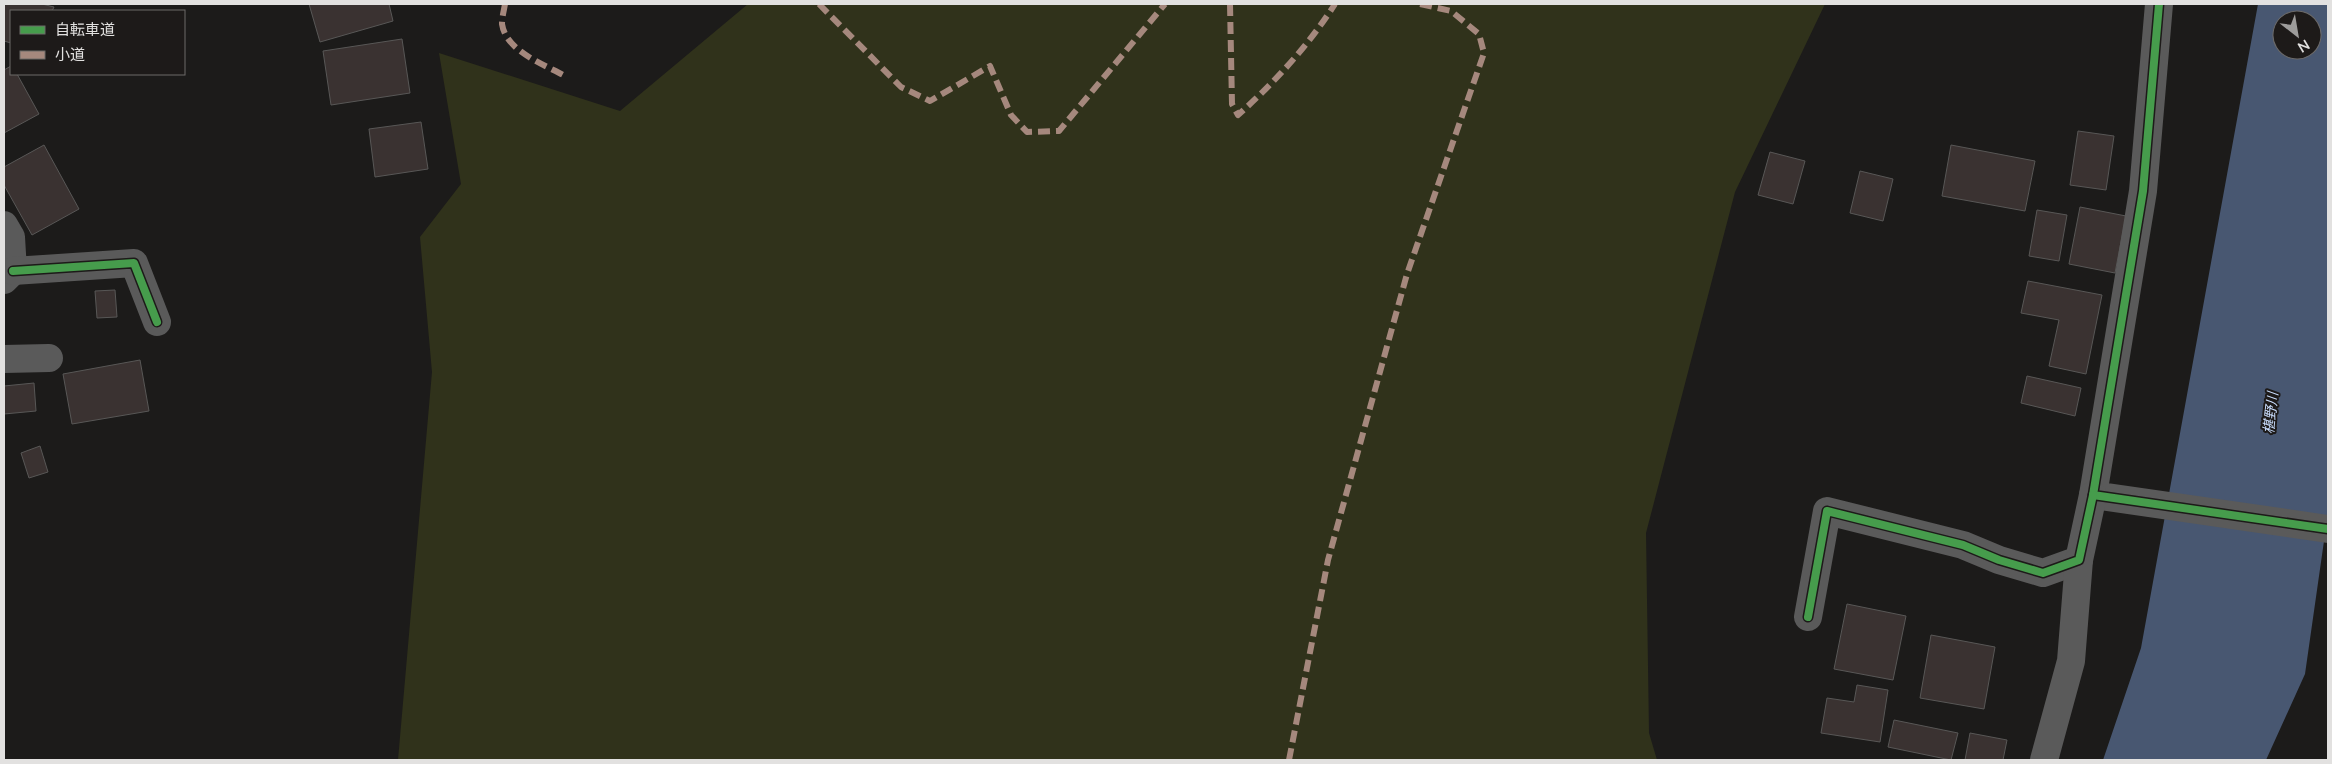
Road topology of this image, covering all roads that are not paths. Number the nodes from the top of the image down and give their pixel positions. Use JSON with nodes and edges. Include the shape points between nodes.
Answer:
{"nodes":[{"id":1,"x":2159,"y":4,"type":"edge"},
{"id":2,"x":4,"y":225,"type":"edge"},
{"id":3,"x":9,"y":275,"type":"edge"},
{"id":4,"x":157,"y":322,"type":"dead end"},
{"id":5,"x":49,"y":358,"type":"dead end"},
{"id":6,"x":4,"y":359,"type":"edge"},
{"id":7,"x":2101,"y":497,"type":"junction"},
{"id":8,"x":2328,"y":528,"type":"edge"},
{"id":9,"x":2080,"y":560,"type":"junction"},
{"id":10,"x":1808,"y":617,"type":"dead end"},
{"id":11,"x":2044,"y":760,"type":"edge"}],
"edges":[{"from":1,"to":7,"type":"street","via":[[2144,191]]},
{"from":2,"to":3,"type":"street","via":[[11,237]]},
{"from":3,"to":4,"type":"street","via":[[134,263]]},
{"from":5,"to":6,"type":"street"},
{"from":7,"to":8,"type":"street"},
{"from":7,"to":9,"type":"street"},
{"from":9,"to":10,"type":"street","via":[[2043,573],[1998,560],[1963,545],[1827,511]]},
{"from":9,"to":11,"type":"street","via":[[2071,661]]}]}
